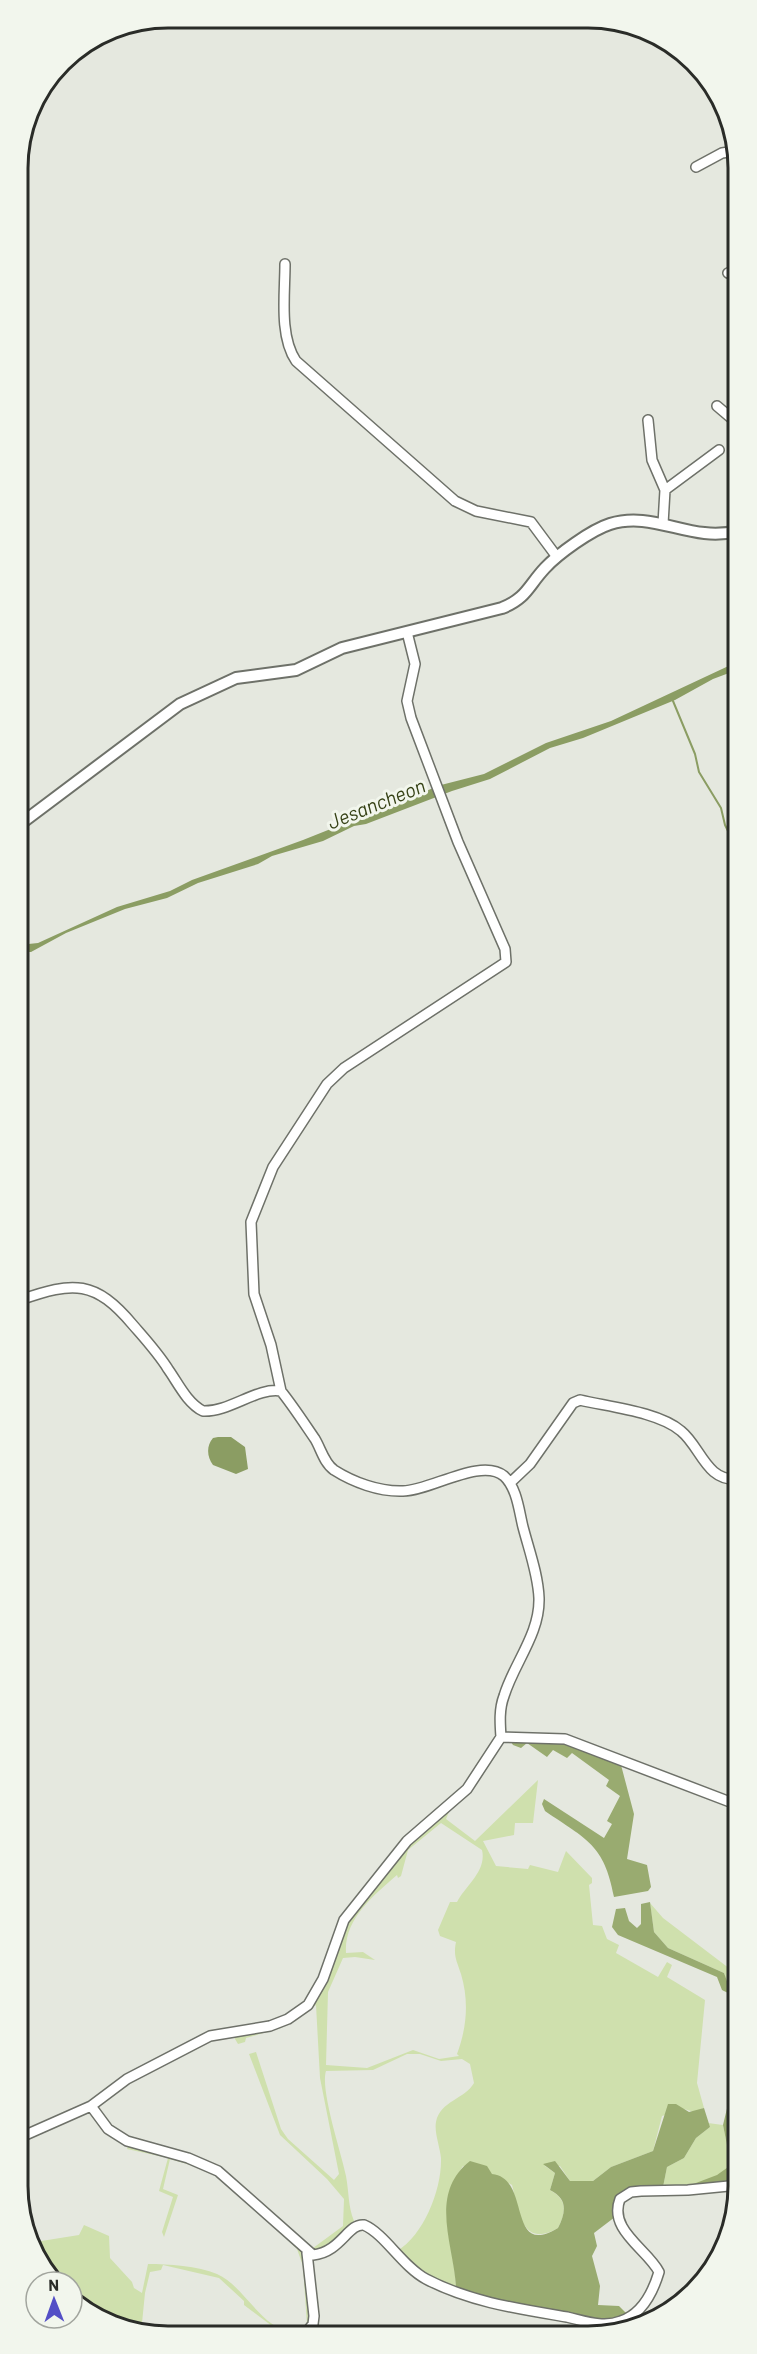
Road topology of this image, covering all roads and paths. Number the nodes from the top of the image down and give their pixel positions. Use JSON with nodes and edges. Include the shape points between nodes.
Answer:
{"nodes":[{"id":1,"x":727,"y":152,"type":"edge"},
{"id":2,"x":696,"y":166,"type":"dead end"},
{"id":3,"x":285,"y":264,"type":"dead end"},
{"id":4,"x":717,"y":406,"type":"dead end"},
{"id":5,"x":729,"y":417,"type":"edge"},
{"id":6,"x":648,"y":420,"type":"dead end"},
{"id":7,"x":719,"y":450,"type":"dead end"},
{"id":8,"x":665,"y":490,"type":"junction"},
{"id":9,"x":663,"y":524,"type":"junction"},
{"id":10,"x":729,"y":532,"type":"edge"},
{"id":11,"x":557,"y":557,"type":"junction"},
{"id":12,"x":407,"y":632,"type":"junction"},
{"id":13,"x":29,"y":818,"type":"edge"},
{"id":14,"x":28,"y":1298,"type":"edge"},
{"id":15,"x":281,"y":1390,"type":"junction"},
{"id":16,"x":728,"y":1479,"type":"edge"},
{"id":17,"x":510,"y":1483,"type":"junction"},
{"id":18,"x":501,"y":1737,"type":"junction"},
{"id":19,"x":728,"y":1801,"type":"edge"},
{"id":20,"x":91,"y":2106,"type":"junction"},
{"id":21,"x":28,"y":2134,"type":"edge"},
{"id":22,"x":728,"y":2186,"type":"edge"},
{"id":23,"x":307,"y":2253,"type":"junction"},
{"id":24,"x":605,"y":2324,"type":"edge"},
{"id":25,"x":600,"y":2325,"type":"edge"},
{"id":26,"x":311,"y":2326,"type":"edge"}],
"edges":[{"from":1,"to":2,"type":"street"},
{"from":3,"to":11,"type":"street","via":[[287,338],[296,361],[455,501],[476,511],[531,522]]},
{"from":4,"to":5,"type":"street"},
{"from":6,"to":8,"type":"street","via":[[652,460]]},
{"from":7,"to":8,"type":"street"},
{"from":8,"to":9,"type":"street"},
{"from":9,"to":10,"type":"street","via":[[709,535]]},
{"from":9,"to":11,"type":"street","via":[[632,520],[609,525]]},
{"from":11,"to":12,"type":"street","via":[[512,604]]},
{"from":12,"to":13,"type":"street","via":[[342,648],[304,668],[236,678],[180,704]]},
{"from":12,"to":15,"type":"street","via":[[415,664],[407,707],[442,801],[506,949],[506,962],[344,1068],[327,1084],[273,1167],[253,1216],[251,1250],[256,1303]]},
{"from":14,"to":15,"type":"street","via":[[66,1287],[90,1288],[104,1296],[121,1310],[162,1358],[189,1400],[203,1411]]},
{"from":15,"to":17,"type":"street","via":[[326,1462],[360,1483],[412,1491],[480,1470],[499,1473]]},
{"from":16,"to":17,"type":"street","via":[[715,1474],[686,1435],[668,1422],[580,1400],[573,1403],[530,1464]]},
{"from":17,"to":18,"type":"street","via":[[539,1600],[537,1621],[503,1698]]},
{"from":18,"to":19,"type":"street","via":[[571,1741]]},
{"from":18,"to":20,"type":"street","via":[[467,1789],[407,1841],[344,1920],[323,1979],[308,2005],[270,2026],[218,2033],[203,2039],[127,2079]]},
{"from":20,"to":21,"type":"street"},
{"from":20,"to":23,"type":"street","via":[[108,2130],[127,2141],[188,2157],[218,2171]]},
{"from":22,"to":24,"type":"street","via":[[631,2192],[620,2199],[617,2210],[622,2226],[659,2272],[652,2293],[641,2307],[629,2317]]},
{"from":23,"to":25,"type":"street","via":[[326,2252],[341,2242],[352,2227],[364,2225],[374,2230],[418,2274],[455,2291],[512,2308]]},
{"from":23,"to":26,"type":"street","via":[[315,2316]]}]}
